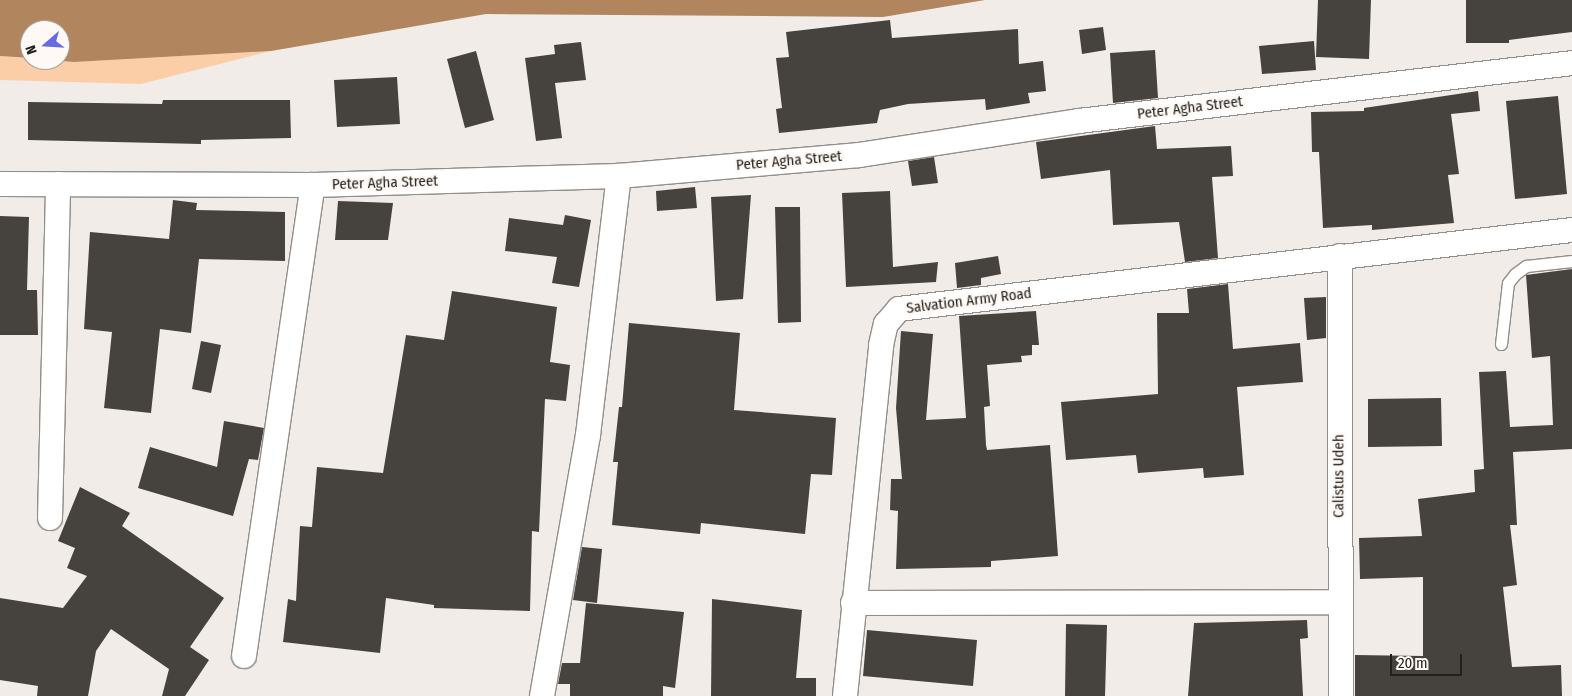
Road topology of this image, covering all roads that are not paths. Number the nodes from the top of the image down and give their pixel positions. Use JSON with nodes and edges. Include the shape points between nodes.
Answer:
{"nodes":[{"id":1,"x":1572,"y":63,"type":"edge"},
{"id":2,"x":619,"y":176,"type":"junction"},
{"id":3,"x":0,"y":184,"type":"edge"},
{"id":4,"x":58,"y":184,"type":"junction"},
{"id":5,"x":313,"y":185,"type":"junction"},
{"id":6,"x":1572,"y":230,"type":"edge"},
{"id":7,"x":1340,"y":256,"type":"junction"},
{"id":8,"x":1572,"y":261,"type":"edge"},
{"id":9,"x":1501,"y":344,"type":"dead end"},
{"id":10,"x":50,"y":518,"type":"dead end"},
{"id":11,"x":1339,"y":602,"type":"junction"},
{"id":12,"x":854,"y":603,"type":"junction"},
{"id":13,"x":244,"y":656,"type":"dead end"},
{"id":14,"x":542,"y":696,"type":"edge"},
{"id":15,"x":845,"y":696,"type":"edge"},
{"id":16,"x":1341,"y":696,"type":"edge"}],
"edges":[{"from":1,"to":2,"type":"street","name":"Peter Agha Street","via":[[1079,121],[858,156]]},
{"from":2,"to":5,"type":"street","name":"Peter Agha Street"},
{"from":2,"to":14,"type":"street","via":[[588,435]]},
{"from":3,"to":4,"type":"street","name":"Peter Agha Street"},
{"from":4,"to":5,"type":"street","name":"Peter Agha Street"},
{"from":4,"to":10,"type":"street"},
{"from":5,"to":13,"type":"street"},
{"from":6,"to":7,"type":"street","name":"Salvation Army Road"},
{"from":7,"to":11,"type":"street","name":"Calistus Udeh"},
{"from":7,"to":12,"type":"street","name":"Salvation Army Road","via":[[899,309],[886,324],[881,345]]},
{"from":8,"to":9,"type":"lane","via":[[1526,266],[1515,274],[1508,283]]},
{"from":11,"to":12,"type":"street"},
{"from":11,"to":16,"type":"street","name":"Calistus Udeh"},
{"from":12,"to":15,"type":"street","name":"Salvation Army Road"}]}
